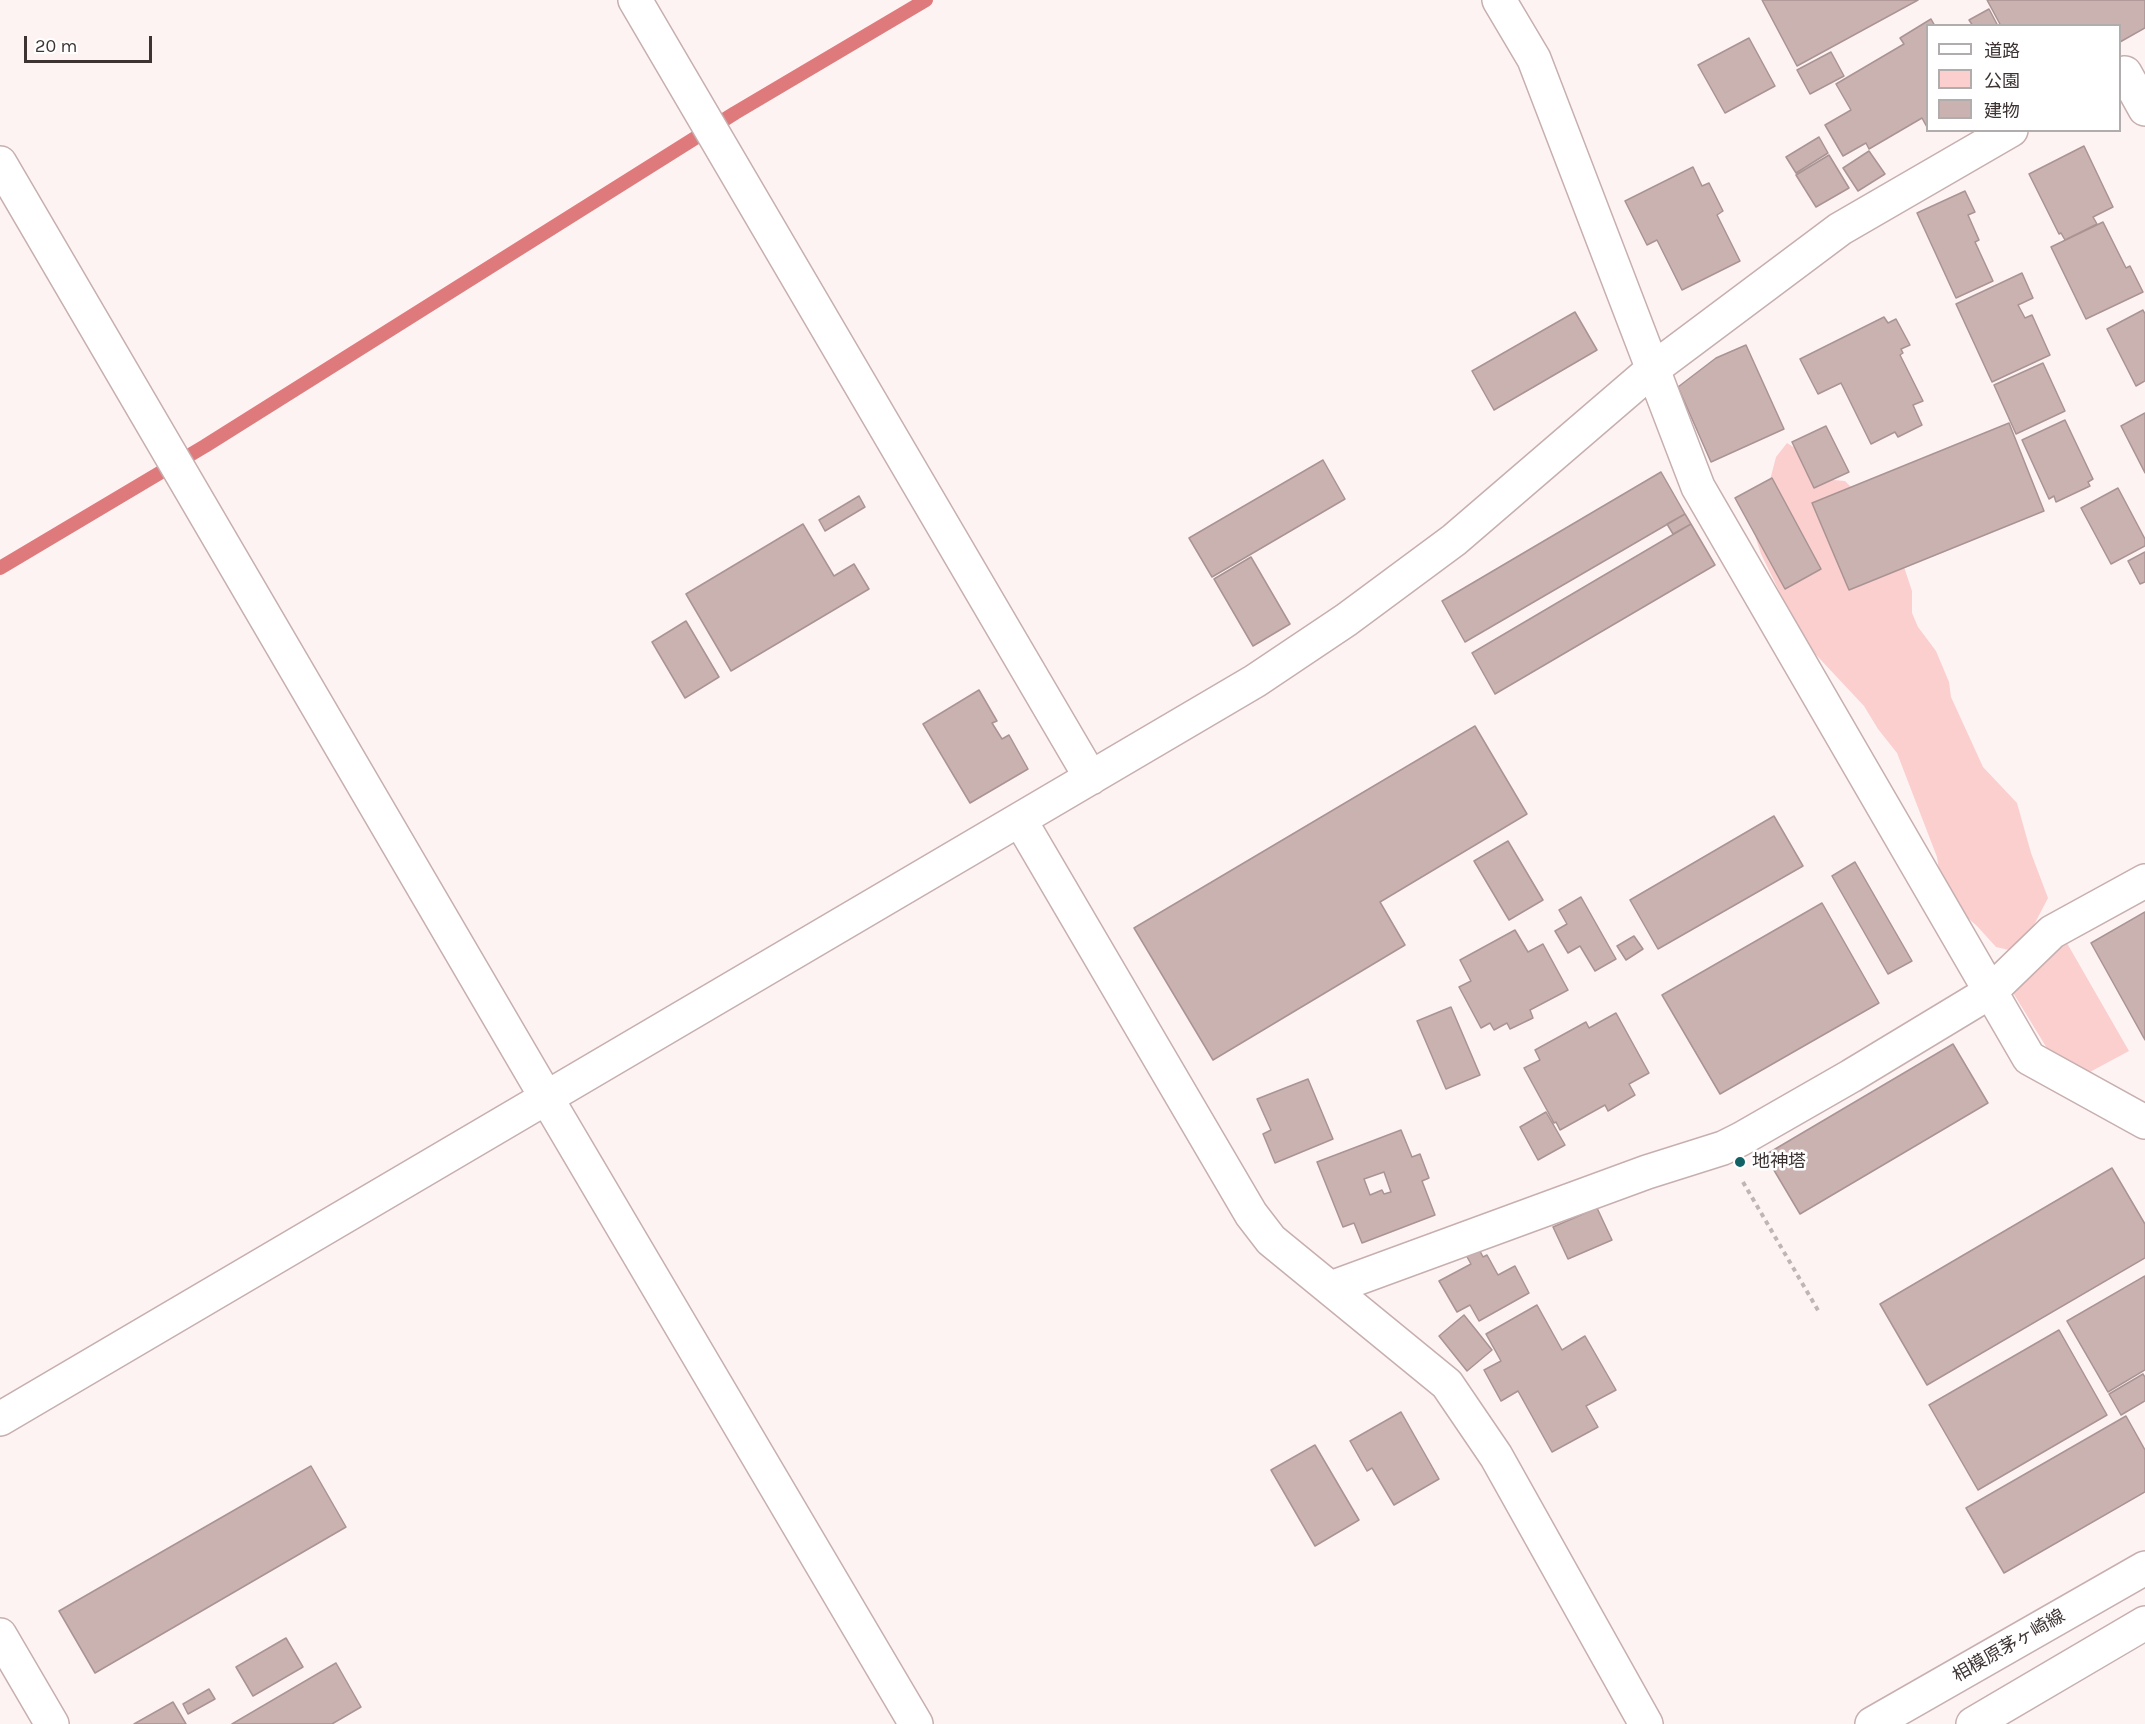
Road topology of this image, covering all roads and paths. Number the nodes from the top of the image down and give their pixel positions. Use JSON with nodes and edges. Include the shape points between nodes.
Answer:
{"nodes":[{"id":1,"x":635,"y":0,"type":"edge"},
{"id":2,"x":1499,"y":0,"type":"edge"},
{"id":3,"x":2130,"y":70,"type":"edge"},
{"id":4,"x":2145,"y":109,"type":"edge"},
{"id":5,"x":2008,"y":132,"type":"edge"},
{"id":6,"x":0,"y":163,"type":"edge"},
{"id":7,"x":1653,"y":369,"type":"junction"},
{"id":8,"x":1091,"y":778,"type":"junction"},
{"id":9,"x":1020,"y":820,"type":"junction"},
{"id":10,"x":2145,"y":881,"type":"edge"},
{"id":11,"x":1990,"y":992,"type":"junction"},
{"id":12,"x":546,"y":1097,"type":"junction"},
{"id":13,"x":2145,"y":1122,"type":"edge"},
{"id":14,"x":1723,"y":1148,"type":"junction"},
{"id":15,"x":1331,"y":1288,"type":"junction"},
{"id":16,"x":1819,"y":1312,"type":"dead end"},
{"id":17,"x":0,"y":1419,"type":"edge"},
{"id":18,"x":2145,"y":1568,"type":"edge"},
{"id":19,"x":2145,"y":1623,"type":"edge"},
{"id":20,"x":0,"y":1635,"type":"edge"},
{"id":21,"x":52,"y":1724,"type":"edge"},
{"id":22,"x":916,"y":1724,"type":"edge"},
{"id":23,"x":1646,"y":1724,"type":"edge"},
{"id":24,"x":1872,"y":1724,"type":"edge"},
{"id":25,"x":1973,"y":1724,"type":"edge"}],
"edges":[{"from":1,"to":8,"type":"street"},
{"from":2,"to":7,"type":"street","via":[[1534,59]]},
{"from":3,"to":4,"type":"street"},
{"from":5,"to":7,"type":"street","via":[[1840,229]]},
{"from":6,"to":12,"type":"street"},
{"from":7,"to":8,"type":"street","via":[[1454,540],[1346,620],[1255,681]]},
{"from":7,"to":11,"type":"street","via":[[1698,487]]},
{"from":8,"to":9,"type":"street"},
{"from":9,"to":12,"type":"street"},
{"from":9,"to":15,"type":"street","via":[[1251,1214],[1271,1240]]},
{"from":10,"to":11,"type":"street","via":[[2052,932]]},
{"from":11,"to":13,"type":"street","via":[[2029,1058]]},
{"from":11,"to":14,"type":"street"},
{"from":12,"to":17,"type":"street"},
{"from":12,"to":22,"type":"street"},
{"from":14,"to":15,"type":"street"},
{"from":14,"to":16,"type":"path"},
{"from":15,"to":23,"type":"street","via":[[1447,1384],[1496,1456]]},
{"from":18,"to":24,"type":"street","name":"相模原茅ヶ崎線"},
{"from":19,"to":25,"type":"street"},
{"from":20,"to":21,"type":"street"}]}
